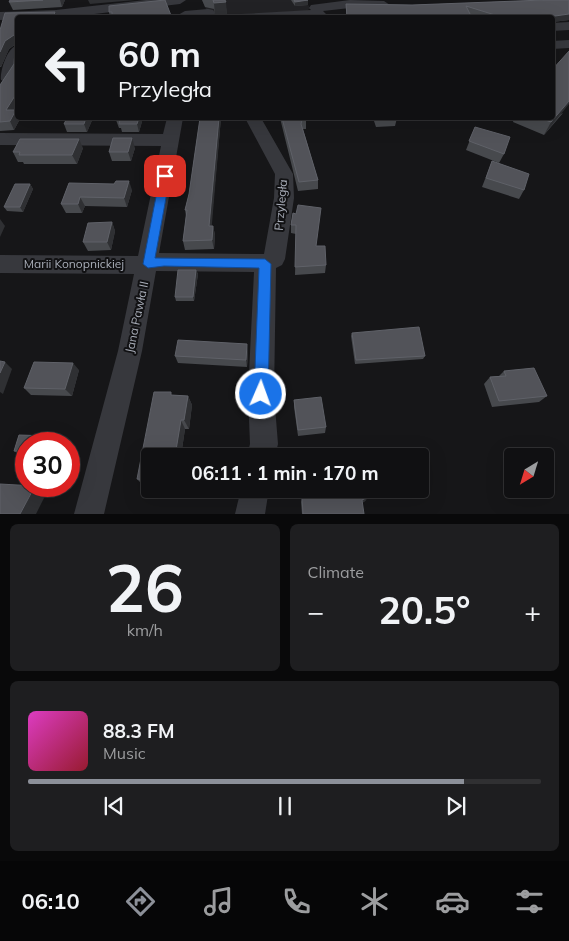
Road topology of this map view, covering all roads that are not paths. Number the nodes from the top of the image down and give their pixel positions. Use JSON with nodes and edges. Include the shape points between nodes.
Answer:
{"nodes":[{"id":1,"x":39,"y":0,"type":"edge"},
{"id":2,"x":180,"y":0,"type":"edge"},
{"id":3,"x":394,"y":5,"type":"edge"},
{"id":4,"x":317,"y":10,"type":"edge"},
{"id":5,"x":208,"y":13,"type":"dead end"},
{"id":6,"x":32,"y":15,"type":"edge"},
{"id":7,"x":40,"y":15,"type":"edge"},
{"id":8,"x":185,"y":15,"type":"edge"},
{"id":9,"x":193,"y":15,"type":"edge"},
{"id":10,"x":270,"y":15,"type":"edge"},
{"id":11,"x":0,"y":16,"type":"edge"},
{"id":12,"x":15,"y":16,"type":"edge"},
{"id":13,"x":569,"y":26,"type":"edge"},
{"id":14,"x":555,"y":27,"type":"edge"},
{"id":15,"x":569,"y":44,"type":"edge"},
{"id":16,"x":555,"y":45,"type":"edge"},
{"id":17,"x":15,"y":57,"type":"edge"},
{"id":18,"x":8,"y":77,"type":"edge"},
{"id":19,"x":176,"y":120,"type":"edge"},
{"id":20,"x":254,"y":120,"type":"edge"},
{"id":21,"x":0,"y":139,"type":"edge"},
{"id":22,"x":171,"y":140,"type":"junction"},
{"id":23,"x":0,"y":264,"type":"edge"},
{"id":24,"x":148,"y":264,"type":"junction"},
{"id":25,"x":265,"y":264,"type":"junction"},
{"id":26,"x":263,"y":448,"type":"edge"},
{"id":27,"x":253,"y":498,"type":"edge"},
{"id":28,"x":89,"y":514,"type":"edge"},
{"id":29,"x":250,"y":514,"type":"edge"}],
"edges":[{"from":1,"to":6,"type":"street"},
{"from":2,"to":7,"type":"street"},
{"from":2,"to":8,"type":"street"},
{"from":3,"to":4,"type":"street","via":[[350,4]]},
{"from":4,"to":10,"type":"street"},
{"from":5,"to":9,"type":"street"},
{"from":11,"to":12,"type":"street"},
{"from":13,"to":14,"type":"street"},
{"from":15,"to":16,"type":"street"},
{"from":17,"to":18,"type":"street"},
{"from":19,"to":22,"type":"street","name":"Jana Pawła II"},
{"from":20,"to":25,"type":"street","name":"Przyległa","via":[[284,174],[284,198],[274,259]]},
{"from":21,"to":22,"type":"street"},
{"from":22,"to":24,"type":"street","name":"Jana Pawła II"},
{"from":23,"to":24,"type":"street","name":"Marii Konopnickiej"},
{"from":24,"to":25,"type":"street","via":[[164,261]]},
{"from":24,"to":28,"type":"street","name":"Jana Pawła II","via":[[120,396]]},
{"from":25,"to":26,"type":"street","name":"Przyległa","via":[[261,394]]},
{"from":27,"to":29,"type":"street"}]}
